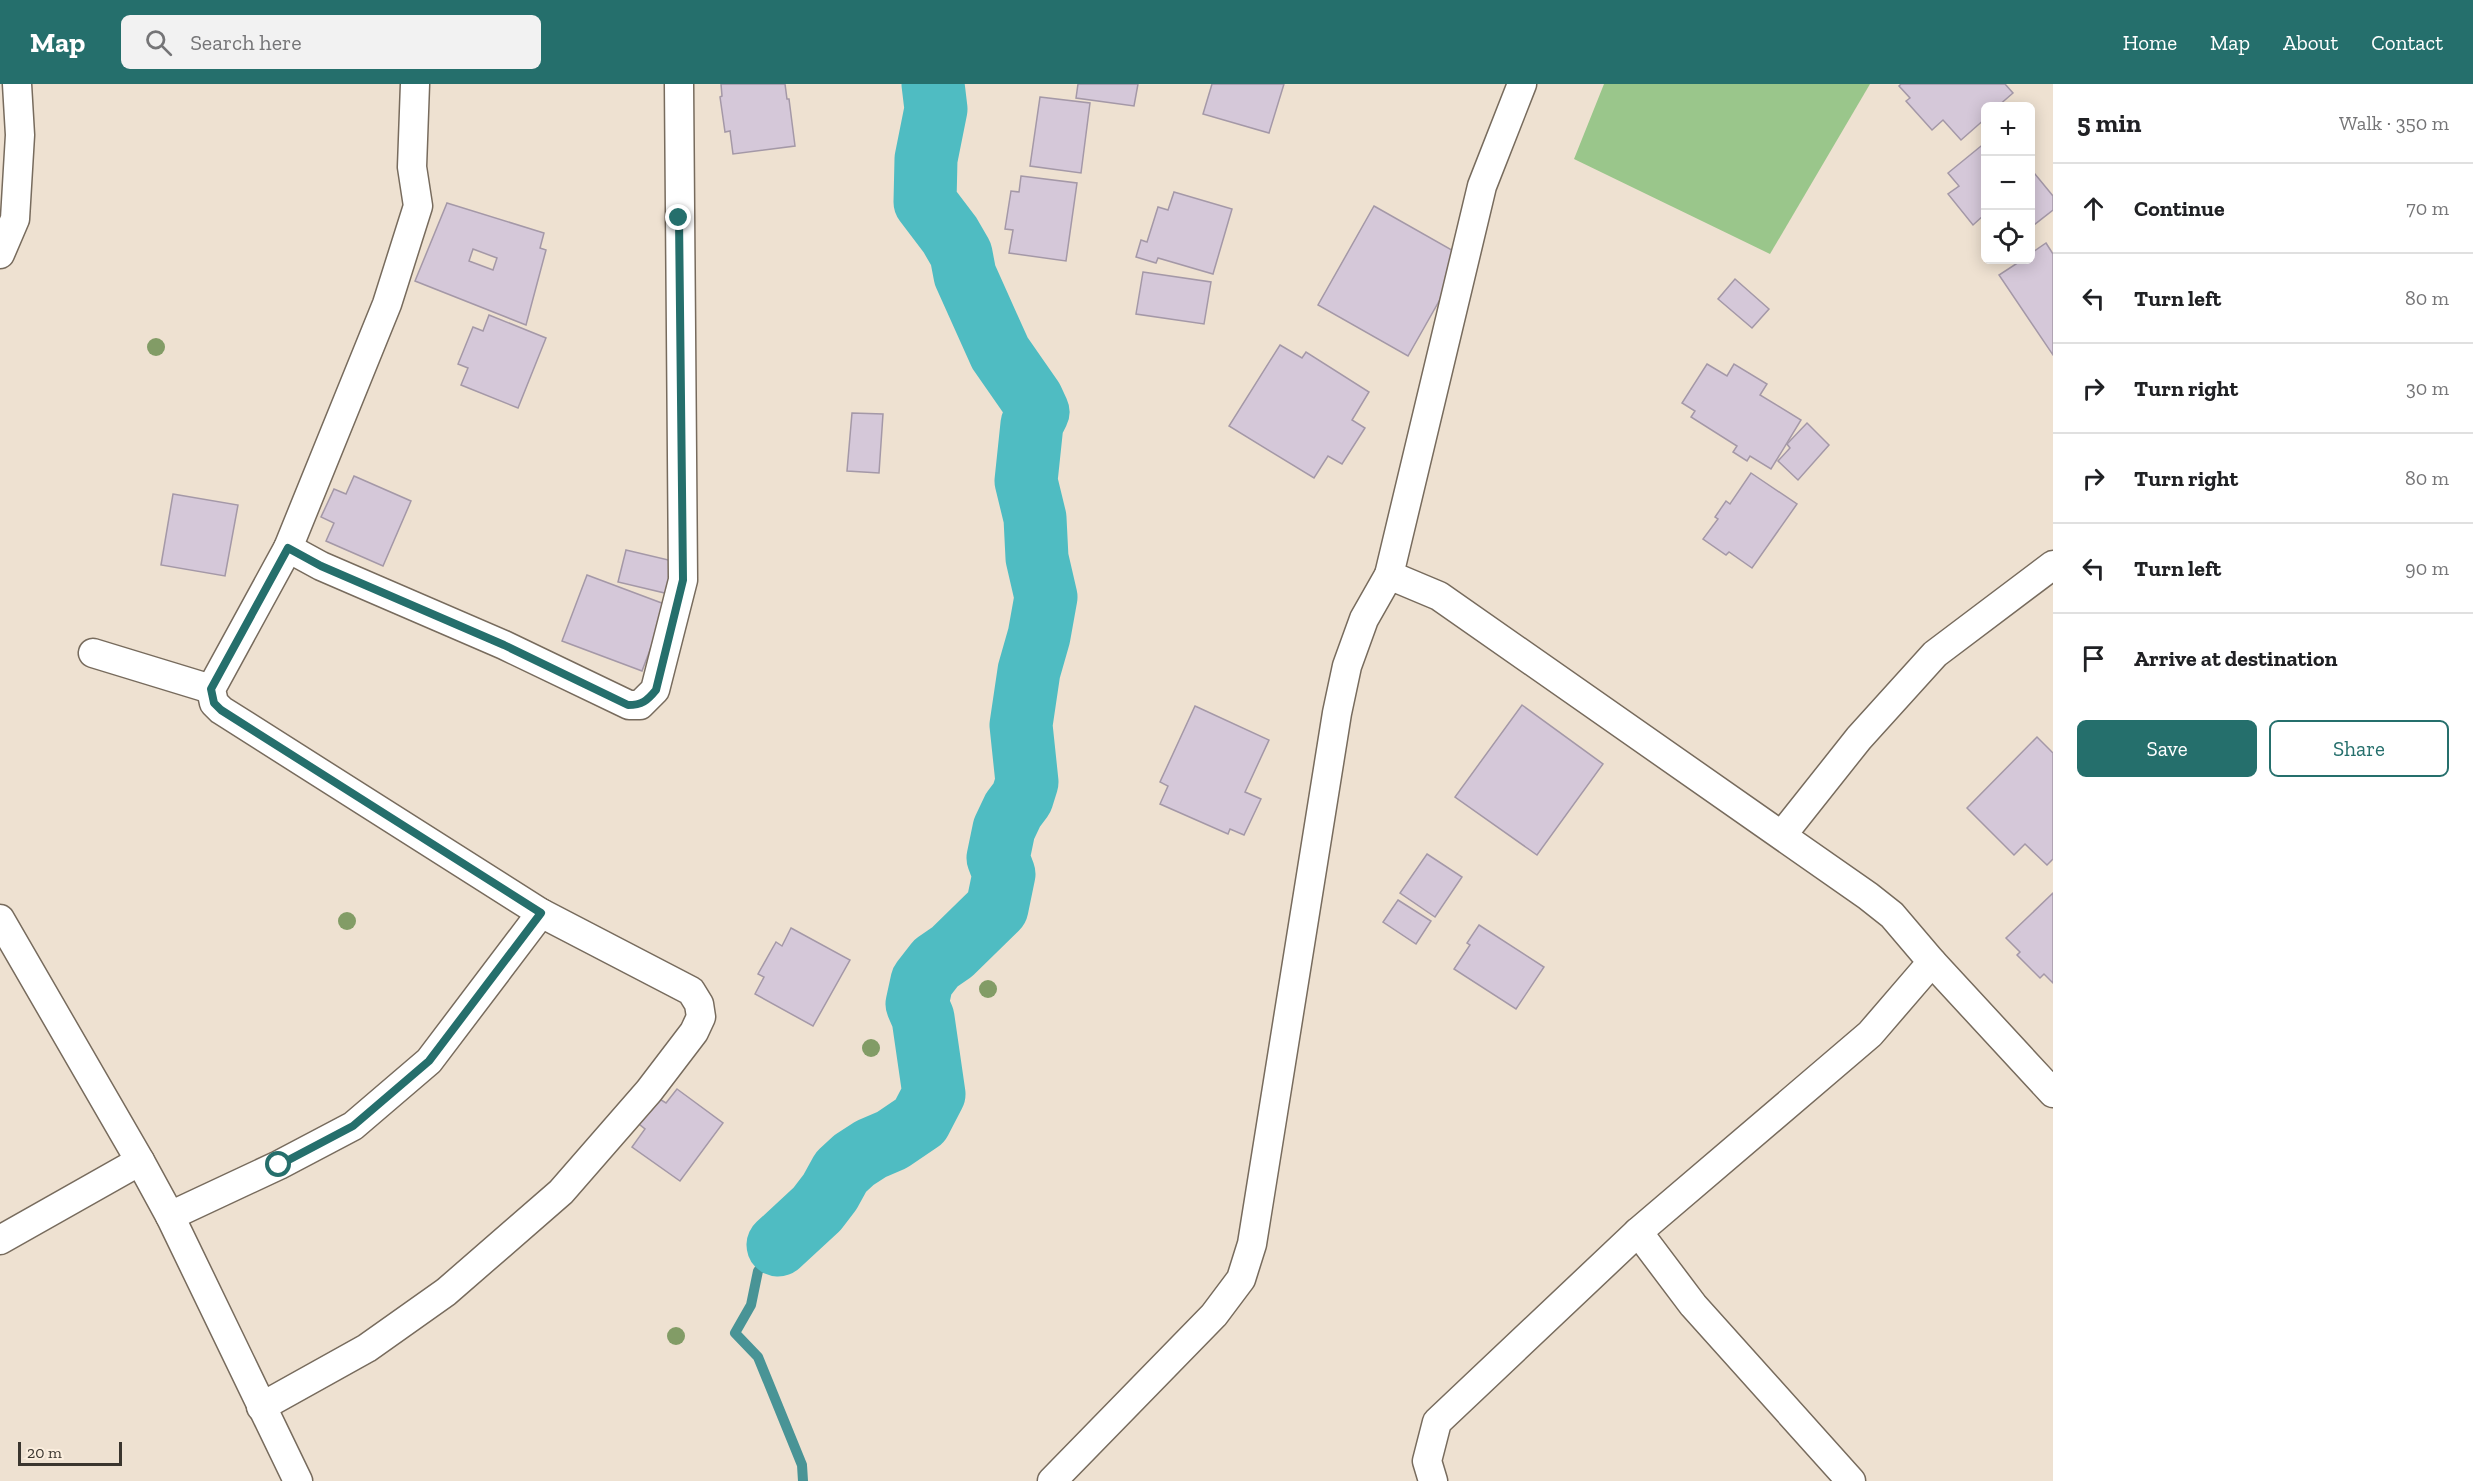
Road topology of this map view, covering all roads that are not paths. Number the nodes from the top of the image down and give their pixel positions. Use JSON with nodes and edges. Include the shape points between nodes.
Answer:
{"nodes":[{"id":1,"x":17,"y":84,"type":"edge"},
{"id":2,"x":415,"y":84,"type":"edge"},
{"id":3,"x":679,"y":84,"type":"edge"},
{"id":4,"x":1522,"y":84,"type":"edge"},
{"id":5,"x":0,"y":254,"type":"edge"},
{"id":6,"x":288,"y":548,"type":"junction"},
{"id":7,"x":2053,"y":565,"type":"edge"},
{"id":8,"x":1389,"y":575,"type":"junction"},
{"id":9,"x":93,"y":653,"type":"dead end"},
{"id":10,"x":211,"y":689,"type":"junction"},
{"id":11,"x":1782,"y":835,"type":"junction"},
{"id":12,"x":541,"y":913,"type":"junction"},
{"id":13,"x":0,"y":919,"type":"edge"},
{"id":14,"x":1932,"y":962,"type":"junction"},
{"id":15,"x":2053,"y":1093,"type":"edge"},
{"id":16,"x":140,"y":1161,"type":"junction"},
{"id":17,"x":170,"y":1215,"type":"junction"},
{"id":18,"x":1638,"y":1232,"type":"junction"},
{"id":19,"x":0,"y":1240,"type":"edge"},
{"id":20,"x":261,"y":1407,"type":"junction"},
{"id":21,"x":297,"y":1481,"type":"edge"},
{"id":22,"x":1052,"y":1481,"type":"edge"},
{"id":23,"x":1433,"y":1481,"type":"edge"},
{"id":24,"x":1851,"y":1481,"type":"edge"}],
"edges":[{"from":1,"to":5,"type":"street","via":[[20,135],[15,219]]},
{"from":2,"to":6,"type":"street","via":[[412,167],[418,206],[387,304]]},
{"from":3,"to":6,"type":"street","via":[[683,580],[656,690],[640,705],[628,705]]},
{"from":4,"to":8,"type":"street","via":[[1482,186]]},
{"from":6,"to":10,"type":"street"},
{"from":7,"to":11,"type":"street","via":[[1935,654],[1859,738]]},
{"from":8,"to":11,"type":"street","via":[[1439,596]]},
{"from":8,"to":22,"type":"street","via":[[1364,619],[1347,666],[1337,713],[1252,1244],[1241,1279],[1214,1315]]},
{"from":9,"to":10,"type":"street"},
{"from":10,"to":12,"type":"street","via":[[214,703],[221,710]]},
{"from":11,"to":14,"type":"street","via":[[1892,915]]},
{"from":12,"to":17,"type":"street","via":[[429,1061],[353,1126]]},
{"from":12,"to":20,"type":"street","via":[[692,991],[701,1017],[694,1032],[649,1091],[544,1208],[446,1292],[367,1348]]},
{"from":13,"to":16,"type":"street"},
{"from":14,"to":15,"type":"street"},
{"from":14,"to":18,"type":"street","via":[[1870,1034]]},
{"from":16,"to":17,"type":"street"},
{"from":16,"to":19,"type":"street"},
{"from":17,"to":20,"type":"street"},
{"from":18,"to":23,"type":"street","via":[[1437,1422],[1427,1461]]},
{"from":18,"to":24,"type":"street","via":[[1693,1305]]},
{"from":20,"to":21,"type":"street"}]}
